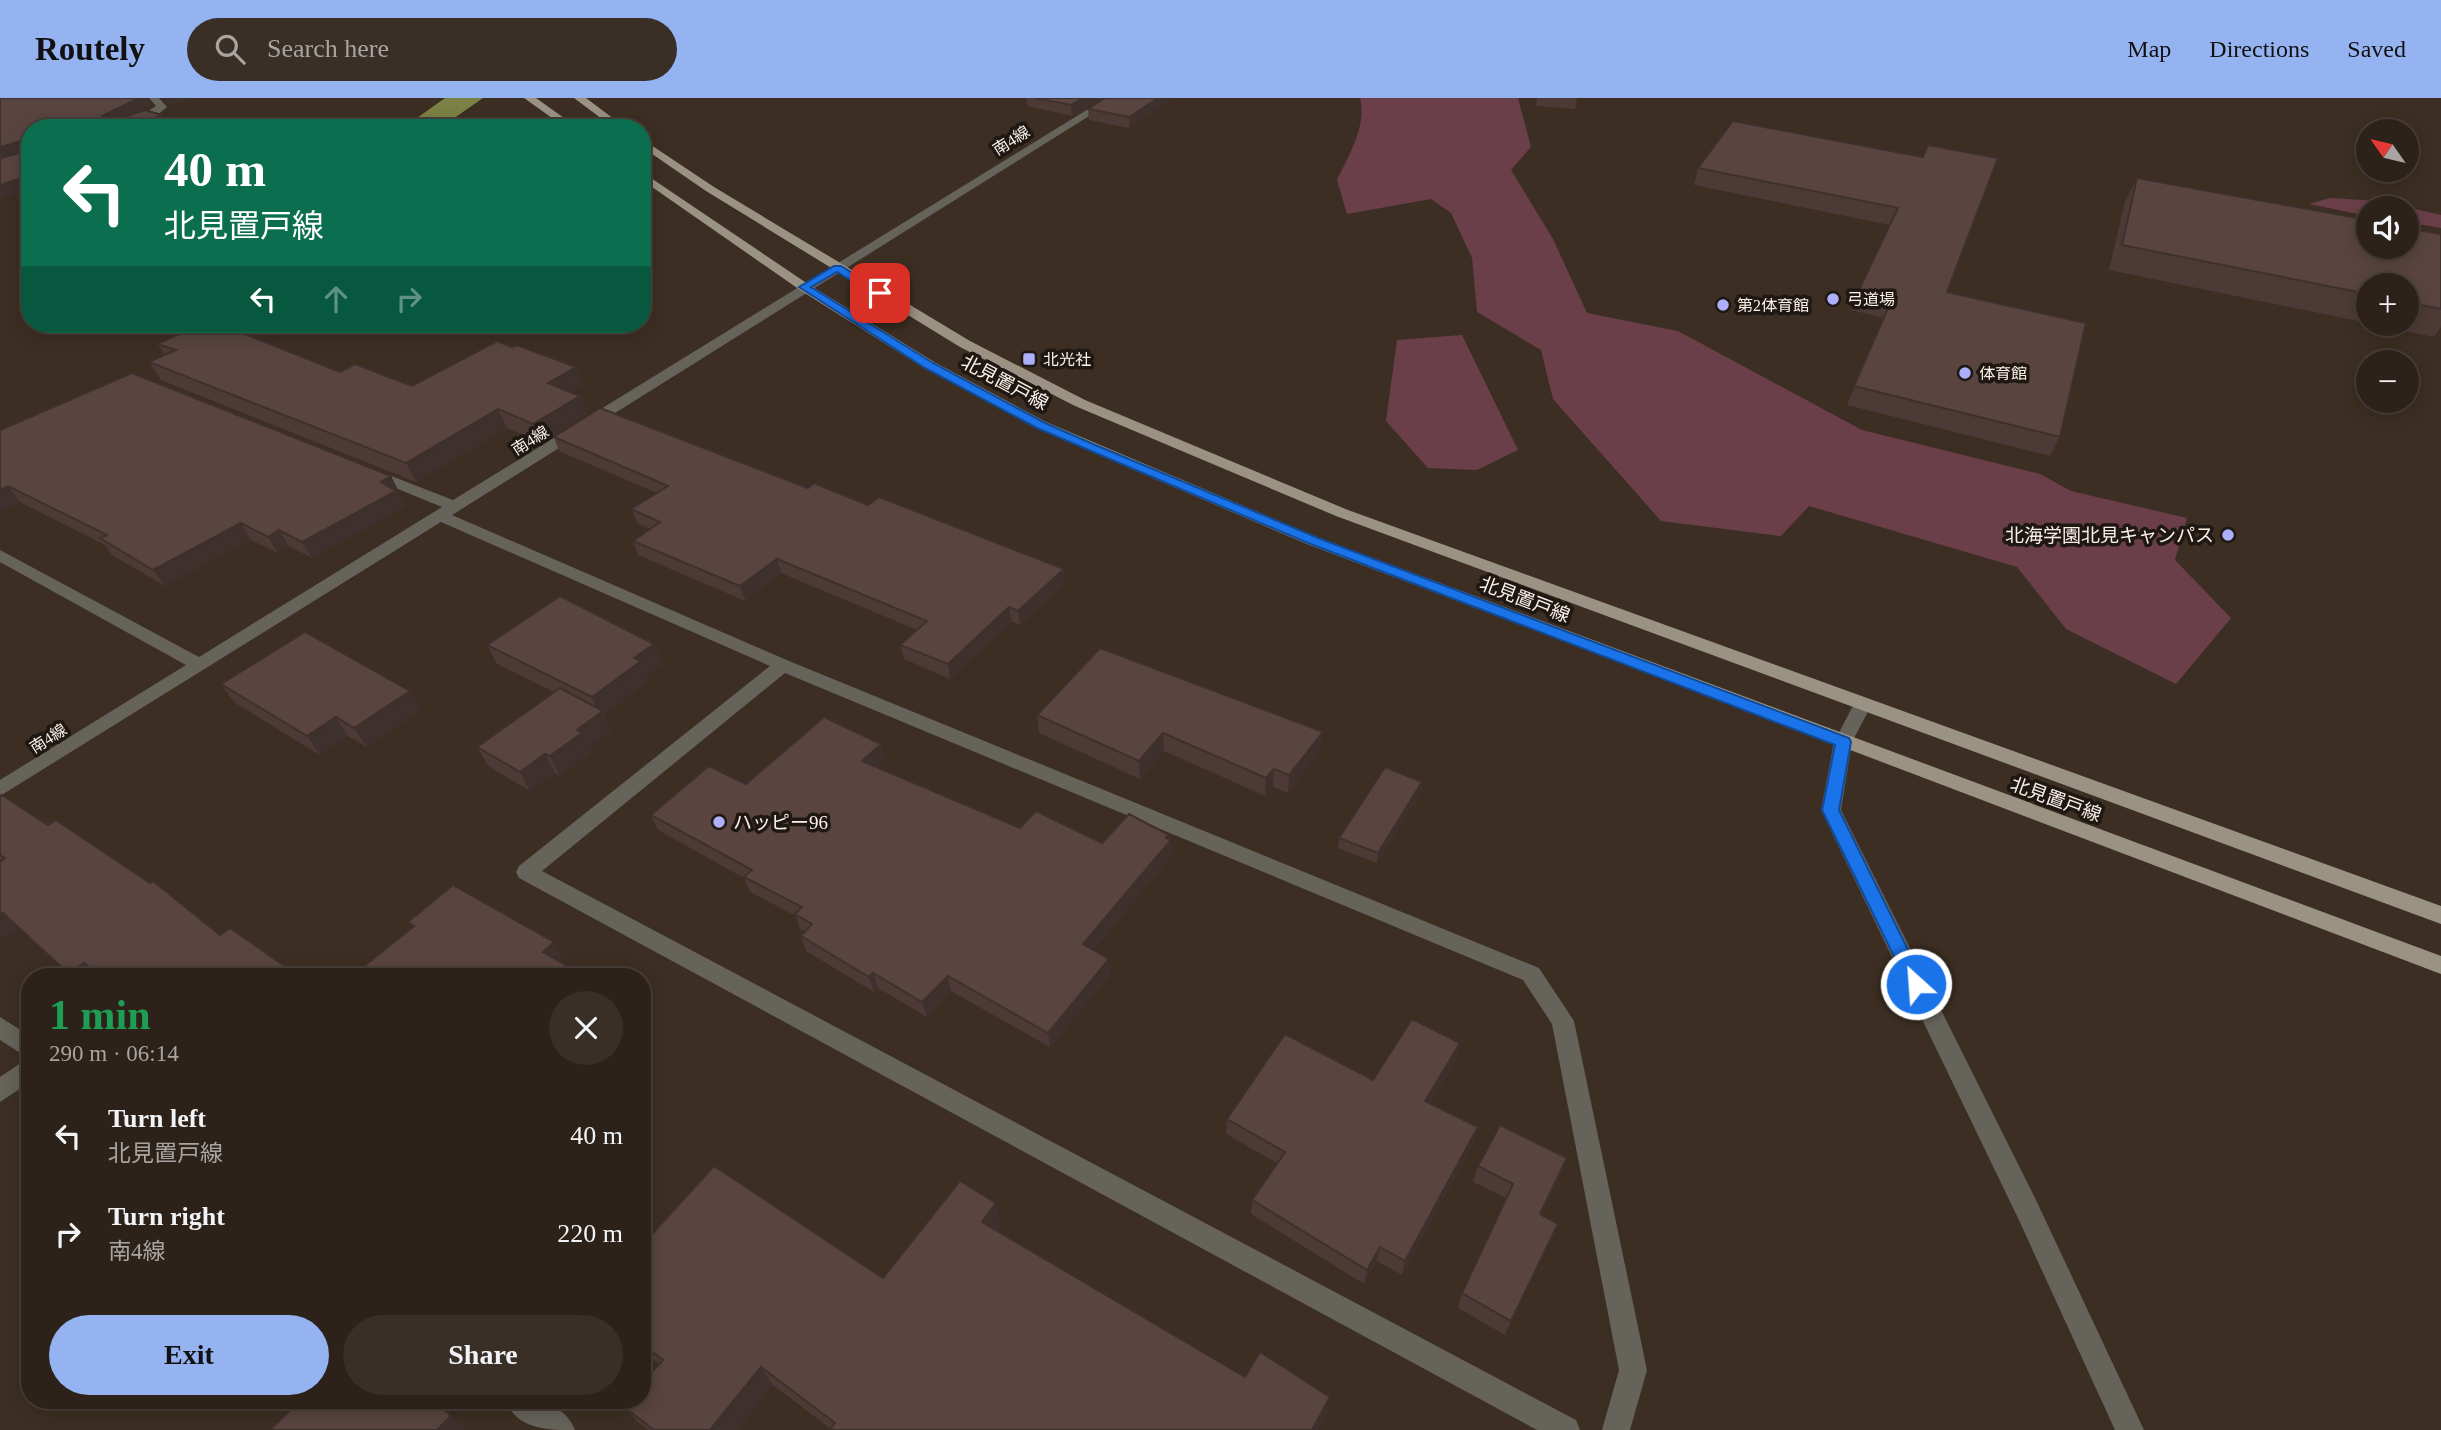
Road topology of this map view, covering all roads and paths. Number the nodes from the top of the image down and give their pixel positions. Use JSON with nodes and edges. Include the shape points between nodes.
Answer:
{"nodes":[{"id":1,"x":154,"y":98,"type":"edge"},
{"id":2,"x":529,"y":98,"type":"edge"},
{"id":3,"x":579,"y":98,"type":"edge"},
{"id":4,"x":1113,"y":98,"type":"edge"},
{"id":5,"x":143,"y":119,"type":"edge"},
{"id":6,"x":560,"y":119,"type":"edge"},
{"id":7,"x":608,"y":119,"type":"edge"},
{"id":8,"x":651,"y":148,"type":"edge"},
{"id":9,"x":651,"y":181,"type":"edge"},
{"id":10,"x":837,"y":268,"type":"junction"},
{"id":11,"x":804,"y":287,"type":"junction"},
{"id":12,"x":355,"y":467,"type":"edge"},
{"id":13,"x":448,"y":512,"type":"junction"},
{"id":14,"x":0,"y":555,"type":"edge"},
{"id":15,"x":200,"y":665,"type":"junction"},
{"id":16,"x":783,"y":665,"type":"junction"},
{"id":17,"x":1863,"y":704,"type":"junction"},
{"id":18,"x":1843,"y":742,"type":"junction"},
{"id":19,"x":0,"y":789,"type":"edge"},
{"id":20,"x":2441,"y":915,"type":"edge"},
{"id":21,"x":2441,"y":965,"type":"edge"},
{"id":22,"x":0,"y":1027,"type":"edge"},
{"id":23,"x":21,"y":1042,"type":"edge"},
{"id":24,"x":21,"y":1075,"type":"edge"},
{"id":25,"x":0,"y":1091,"type":"edge"},
{"id":26,"x":532,"y":1409,"type":"edge"},
{"id":27,"x":561,"y":1430,"type":"edge"},
{"id":28,"x":1566,"y":1430,"type":"edge"},
{"id":29,"x":1616,"y":1430,"type":"edge"},
{"id":30,"x":2130,"y":1430,"type":"edge"}],
"edges":[{"from":1,"to":5,"type":"street","via":[[162,107]]},
{"from":2,"to":6,"type":"main road"},
{"from":3,"to":7,"type":"main road"},
{"from":4,"to":10,"type":"street","name":"南4線"},
{"from":8,"to":10,"type":"main road","name":"北見置戸線"},
{"from":9,"to":11,"type":"main road","name":"北見置戸線"},
{"from":10,"to":11,"type":"street","name":"南4線"},
{"from":10,"to":17,"type":"main road","name":"北見置戸線","via":[[965,344],[1080,403],[1189,451],[1342,513]]},
{"from":11,"to":13,"type":"street","name":"南4線"},
{"from":11,"to":18,"type":"main road","name":"北見置戸線","via":[[929,365],[1101,452],[1313,541]]},
{"from":12,"to":13,"type":"street"},
{"from":13,"to":15,"type":"street","name":"南4線"},
{"from":13,"to":16,"type":"street"},
{"from":14,"to":15,"type":"street"},
{"from":15,"to":19,"type":"street","name":"南4線"},
{"from":16,"to":28,"type":"street","via":[[526,872]]},
{"from":16,"to":29,"type":"street","via":[[1531,974],[1563,1021],[1633,1370]]},
{"from":17,"to":18,"type":"street"},
{"from":17,"to":20,"type":"main road","name":"北見置戸線"},
{"from":18,"to":21,"type":"main road","name":"北見置戸線"},
{"from":18,"to":30,"type":"street","via":[[1830,810],[2026,1206]]},
{"from":22,"to":23,"type":"street"},
{"from":24,"to":25,"type":"street"},
{"from":26,"to":27,"type":"street"}]}
